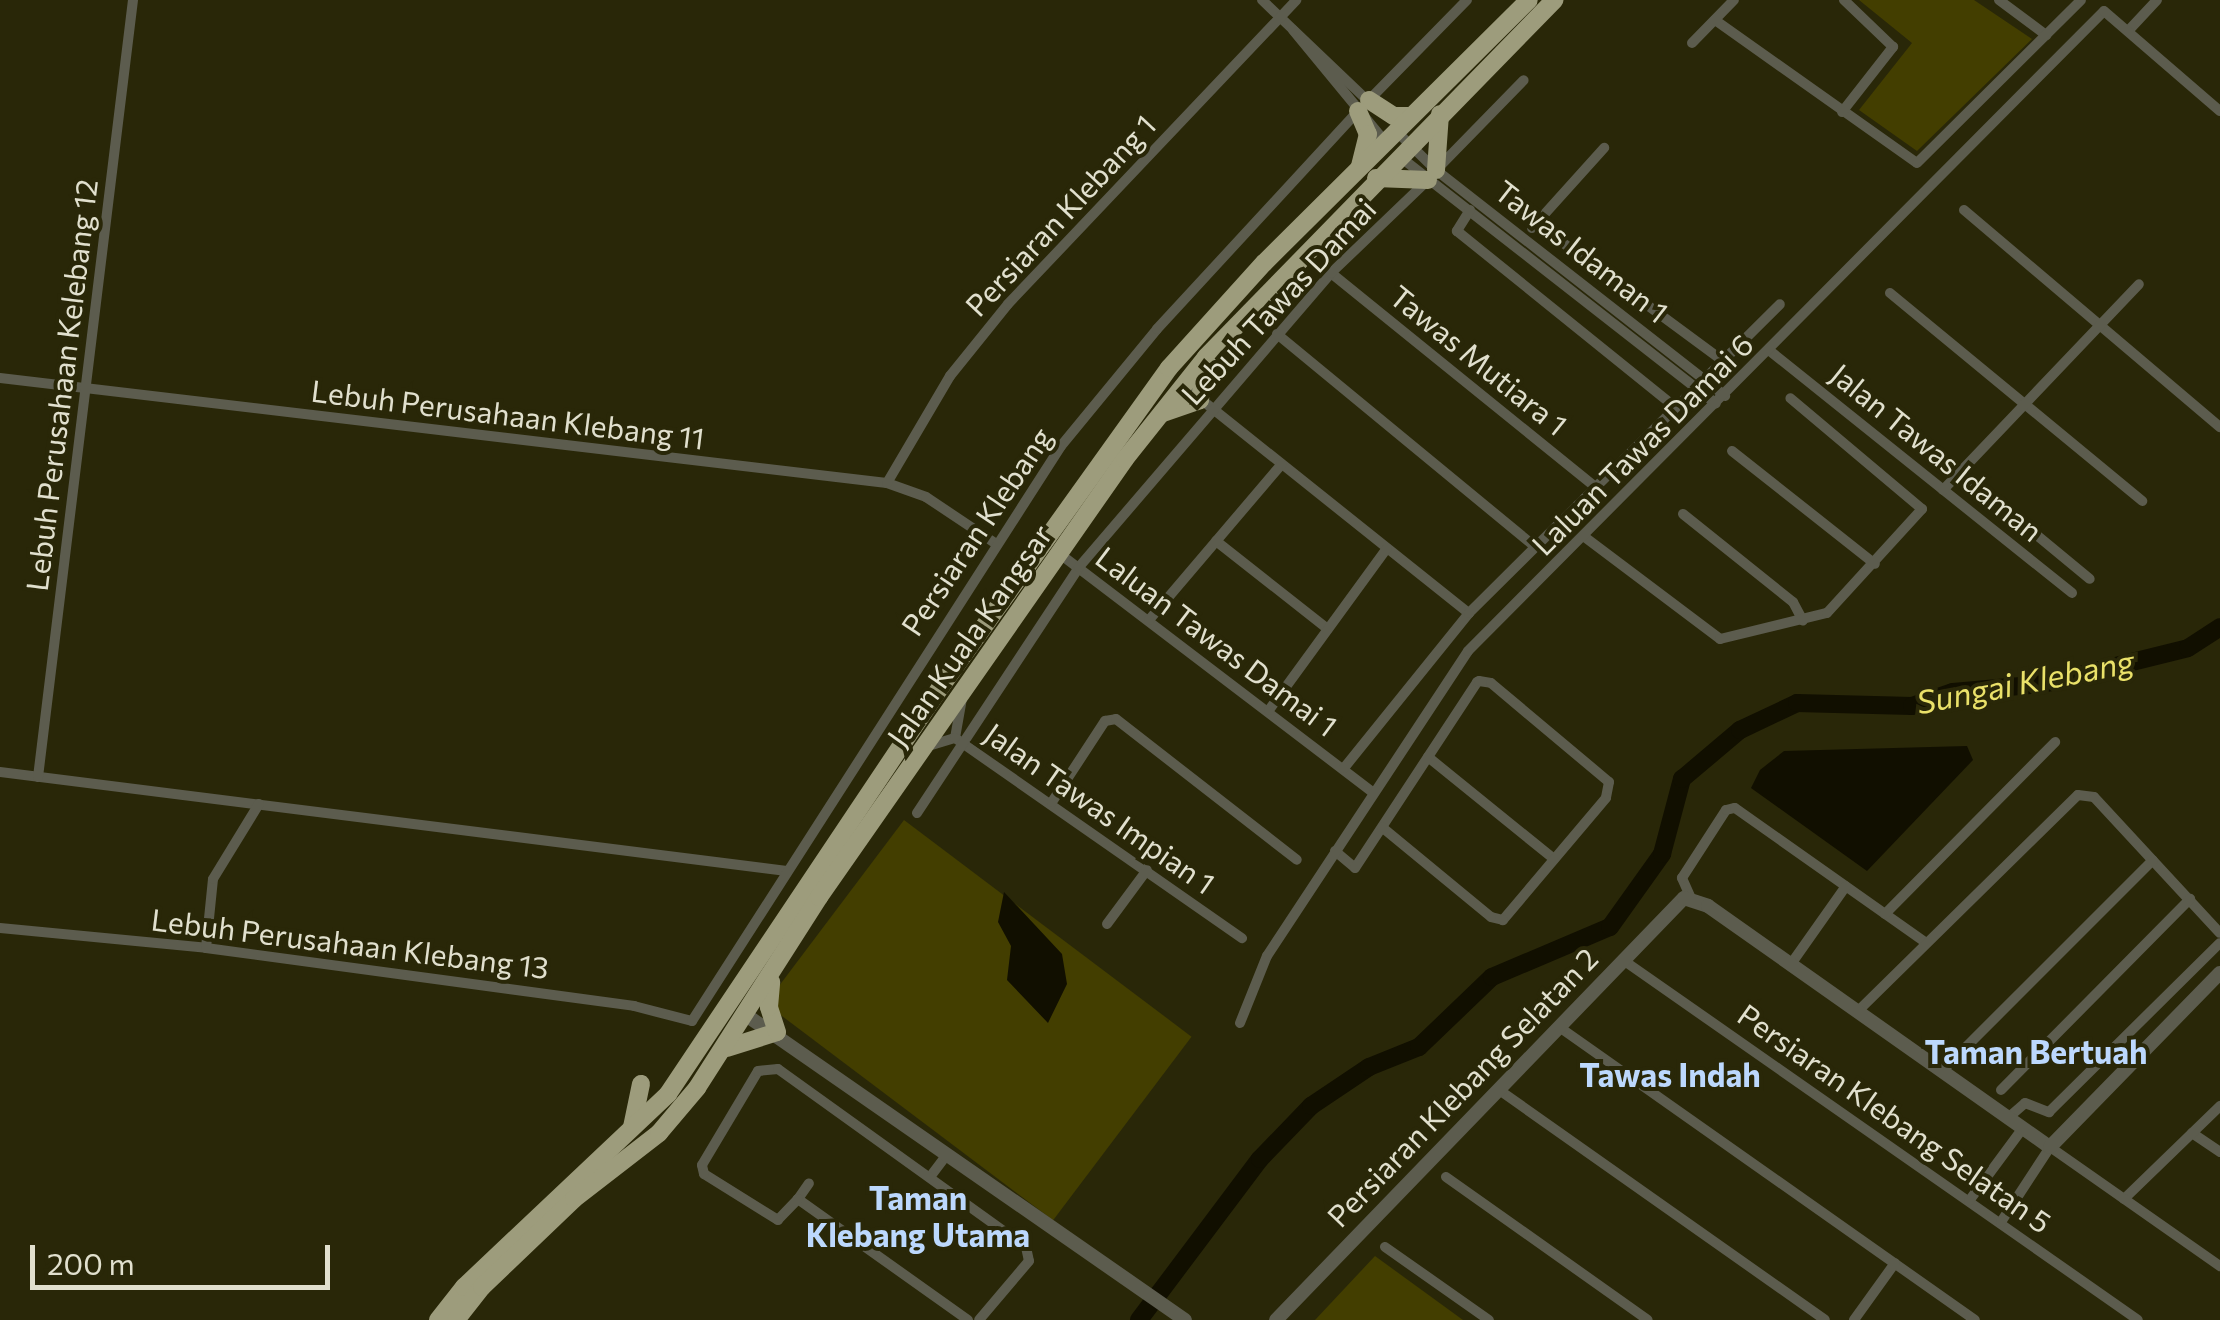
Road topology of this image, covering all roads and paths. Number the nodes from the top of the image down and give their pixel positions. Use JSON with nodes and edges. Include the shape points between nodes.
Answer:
{"nodes":[{"id":1,"x":133,"y":0,"type":"edge"},
{"id":2,"x":1262,"y":0,"type":"edge"},
{"id":3,"x":1296,"y":0,"type":"edge"},
{"id":4,"x":1467,"y":0,"type":"edge"},
{"id":5,"x":1528,"y":0,"type":"edge"},
{"id":6,"x":1554,"y":0,"type":"edge"},
{"id":7,"x":1734,"y":0,"type":"edge"},
{"id":8,"x":1844,"y":0,"type":"edge"},
{"id":9,"x":1998,"y":0,"type":"edge"},
{"id":10,"x":2081,"y":0,"type":"edge"},
{"id":11,"x":2157,"y":0,"type":"edge"},
{"id":12,"x":1280,"y":16,"type":"junction"},
{"id":13,"x":1714,"y":20,"type":"junction"},
{"id":14,"x":2129,"y":30,"type":"junction"},
{"id":15,"x":2046,"y":35,"type":"junction"},
{"id":16,"x":1692,"y":43,"type":"dead end"},
{"id":17,"x":1524,"y":80,"type":"dead end"},
{"id":18,"x":1364,"y":106,"type":"junction"},
{"id":19,"x":2220,"y":111,"type":"edge"},
{"id":20,"x":1842,"y":112,"type":"junction"},
{"id":21,"x":1440,"y":114,"type":"junction"},
{"id":22,"x":1410,"y":116,"type":"junction"},
{"id":23,"x":1390,"y":136,"type":"junction"},
{"id":24,"x":1604,"y":148,"type":"dead end"},
{"id":25,"x":1404,"y":150,"type":"junction"},
{"id":26,"x":1360,"y":166,"type":"junction"},
{"id":27,"x":1432,"y":175,"type":"junction"},
{"id":28,"x":1376,"y":178,"type":"junction"},
{"id":29,"x":1470,"y":210,"type":"junction"},
{"id":30,"x":1964,"y":210,"type":"dead end"},
{"id":31,"x":1536,"y":224,"type":"junction"},
{"id":32,"x":1525,"y":236,"type":"junction"},
{"id":33,"x":1331,"y":273,"type":"junction"},
{"id":34,"x":1576,"y":278,"type":"junction"},
{"id":35,"x":2139,"y":284,"type":"dead end"},
{"id":36,"x":1568,"y":287,"type":"junction"},
{"id":37,"x":1890,"y":293,"type":"dead end"},
{"id":38,"x":1780,"y":304,"type":"dead end"},
{"id":39,"x":1552,"y":308,"type":"junction"},
{"id":40,"x":2101,"y":324,"type":"junction"},
{"id":41,"x":1277,"y":334,"type":"junction"},
{"id":42,"x":1190,"y":344,"type":"junction"},
{"id":43,"x":1770,"y":351,"type":"junction"},
{"id":44,"x":1206,"y":357,"type":"junction"},
{"id":45,"x":1722,"y":361,"type":"junction"},
{"id":46,"x":0,"y":378,"type":"edge"},
{"id":47,"x":1699,"y":383,"type":"junction"},
{"id":48,"x":1183,"y":385,"type":"junction"},
{"id":49,"x":86,"y":389,"type":"junction"},
{"id":50,"x":1790,"y":398,"type":"dead end"},
{"id":51,"x":1720,"y":400,"type":"junction"},
{"id":52,"x":1142,"y":404,"type":"junction"},
{"id":53,"x":1205,"y":404,"type":"junction"},
{"id":54,"x":2025,"y":404,"type":"junction"},
{"id":55,"x":1676,"y":406,"type":"junction"},
{"id":56,"x":1158,"y":416,"type":"junction"},
{"id":57,"x":2220,"y":428,"type":"edge"},
{"id":58,"x":1732,"y":452,"type":"dead end"},
{"id":59,"x":1280,"y":465,"type":"junction"},
{"id":60,"x":1960,"y":472,"type":"junction"},
{"id":61,"x":886,"y":483,"type":"junction"},
{"id":62,"x":1595,"y":487,"type":"junction"},
{"id":63,"x":1944,"y":490,"type":"junction"},
{"id":64,"x":2142,"y":501,"type":"dead end"},
{"id":65,"x":1683,"y":514,"type":"dead end"},
{"id":66,"x":1586,"y":538,"type":"junction"},
{"id":67,"x":1216,"y":541,"type":"junction"},
{"id":68,"x":995,"y":543,"type":"junction"},
{"id":69,"x":1535,"y":547,"type":"junction"},
{"id":70,"x":1387,"y":548,"type":"junction"},
{"id":71,"x":1060,"y":554,"type":"junction"},
{"id":72,"x":1875,"y":564,"type":"junction"},
{"id":73,"x":1079,"y":567,"type":"junction"},
{"id":74,"x":2090,"y":579,"type":"dead end"},
{"id":75,"x":2072,"y":593,"type":"dead end"},
{"id":76,"x":1468,"y":613,"type":"junction"},
{"id":77,"x":1150,"y":620,"type":"junction"},
{"id":78,"x":1802,"y":622,"type":"junction"},
{"id":79,"x":1328,"y":629,"type":"junction"},
{"id":80,"x":964,"y":692,"type":"junction"},
{"id":81,"x":1268,"y":710,"type":"junction"},
{"id":82,"x":1409,"y":736,"type":"junction"},
{"id":83,"x":955,"y":738,"type":"junction"},
{"id":84,"x":2055,"y":742,"type":"dead end"},
{"id":85,"x":966,"y":746,"type":"junction"},
{"id":86,"x":924,"y":748,"type":"junction"},
{"id":87,"x":1430,"y":754,"type":"junction"},
{"id":88,"x":1344,"y":768,"type":"junction"},
{"id":89,"x":0,"y":772,"type":"edge"},
{"id":90,"x":38,"y":776,"type":"junction"},
{"id":91,"x":1372,"y":791,"type":"junction"},
{"id":92,"x":1052,"y":802,"type":"junction"},
{"id":93,"x":259,"y":804,"type":"junction"},
{"id":94,"x":917,"y":813,"type":"dead end"},
{"id":95,"x":1382,"y":827,"type":"junction"},
{"id":96,"x":1335,"y":852,"type":"junction"},
{"id":97,"x":1554,"y":859,"type":"junction"},
{"id":98,"x":1297,"y":860,"type":"dead end"},
{"id":99,"x":2153,"y":860,"type":"junction"},
{"id":100,"x":1147,"y":870,"type":"junction"},
{"id":101,"x":786,"y":871,"type":"junction"},
{"id":102,"x":1846,"y":886,"type":"junction"},
{"id":103,"x":1690,"y":896,"type":"junction"},
{"id":104,"x":2190,"y":899,"type":"junction"},
{"id":105,"x":794,"y":910,"type":"junction"},
{"id":106,"x":1886,"y":914,"type":"junction"},
{"id":107,"x":1107,"y":924,"type":"dead end"},
{"id":108,"x":0,"y":928,"type":"edge"},
{"id":109,"x":2220,"y":934,"type":"edge"},
{"id":110,"x":1242,"y":938,"type":"dead end"},
{"id":111,"x":1925,"y":942,"type":"junction"},
{"id":112,"x":2220,"y":944,"type":"edge"},
{"id":113,"x":206,"y":948,"type":"junction"},
{"id":114,"x":1623,"y":960,"type":"junction"},
{"id":115,"x":1791,"y":964,"type":"junction"},
{"id":116,"x":2220,"y":973,"type":"edge"},
{"id":117,"x":772,"y":974,"type":"junction"},
{"id":118,"x":1858,"y":1011,"type":"junction"},
{"id":119,"x":745,"y":1014,"type":"junction"},
{"id":120,"x":692,"y":1021,"type":"joint"},
{"id":121,"x":1240,"y":1022,"type":"dead end"},
{"id":122,"x":1562,"y":1029,"type":"junction"},
{"id":123,"x":777,"y":1032,"type":"junction"},
{"id":124,"x":713,"y":1048,"type":"junction"},
{"id":125,"x":1942,"y":1070,"type":"junction"},
{"id":126,"x":641,"y":1084,"type":"dead end"},
{"id":127,"x":2001,"y":1090,"type":"dead end"},
{"id":128,"x":1502,"y":1092,"type":"junction"},
{"id":129,"x":2220,"y":1106,"type":"edge"},
{"id":130,"x":2009,"y":1118,"type":"junction"},
{"id":131,"x":632,"y":1128,"type":"junction"},
{"id":132,"x":2023,"y":1128,"type":"junction"},
{"id":133,"x":2192,"y":1133,"type":"junction"},
{"id":134,"x":2050,"y":1147,"type":"junction"},
{"id":135,"x":2220,"y":1152,"type":"edge"},
{"id":136,"x":946,"y":1156,"type":"junction"},
{"id":137,"x":930,"y":1177,"type":"junction"},
{"id":138,"x":1446,"y":1177,"type":"dead end"},
{"id":139,"x":810,"y":1184,"type":"dead end"},
{"id":140,"x":798,"y":1199,"type":"junction"},
{"id":141,"x":2124,"y":1199,"type":"junction"},
{"id":142,"x":1969,"y":1201,"type":"junction"},
{"id":143,"x":2001,"y":1222,"type":"junction"},
{"id":144,"x":1385,"y":1247,"type":"dead end"},
{"id":145,"x":1895,"y":1263,"type":"junction"},
{"id":146,"x":2220,"y":1266,"type":"edge"},
{"id":147,"x":1957,"y":1315,"type":"edge"},
{"id":148,"x":1634,"y":1316,"type":"edge"},
{"id":149,"x":438,"y":1320,"type":"edge"},
{"id":150,"x":456,"y":1320,"type":"edge"},
{"id":151,"x":968,"y":1320,"type":"edge"},
{"id":152,"x":979,"y":1320,"type":"edge"},
{"id":153,"x":1185,"y":1320,"type":"edge"},
{"id":154,"x":1276,"y":1320,"type":"edge"},
{"id":155,"x":1489,"y":1320,"type":"edge"},
{"id":156,"x":1648,"y":1320,"type":"edge"},
{"id":157,"x":1825,"y":1320,"type":"edge"},
{"id":158,"x":1854,"y":1320,"type":"edge"},
{"id":159,"x":1975,"y":1320,"type":"edge"},
{"id":160,"x":2138,"y":1320,"type":"edge"}],
"edges":[{"from":1,"to":49,"type":"street","name":"Lebuh Perusahaan Kelebang 12"},
{"from":2,"to":12,"type":"street","name":"Tawas Idaman 1"},
{"from":3,"to":12,"type":"street","name":"Persiaran Klebang 1"},
{"from":4,"to":18,"type":"street","name":"Persiaran Klebang"},
{"from":5,"to":22,"type":"highway","name":"Jalan Kuala Kangsar"},
{"from":6,"to":21,"type":"highway","name":"Jalan Kuala Kangsar"},
{"from":7,"to":13,"type":"street"},
{"from":8,"to":20,"type":"street","via":[[1893,47]]},
{"from":9,"to":15,"type":"street"},
{"from":10,"to":15,"type":"street"},
{"from":11,"to":14,"type":"street"},
{"from":12,"to":18,"type":"street","name":"Tawas Idaman 1"},
{"from":12,"to":61,"type":"street","name":"Persiaran Klebang 1","via":[[1008,304],[950,376]]},
{"from":13,"to":16,"type":"street"},
{"from":13,"to":20,"type":"street"},
{"from":14,"to":19,"type":"street"},
{"from":14,"to":43,"type":"street","name":"Laluan Tawas Damai 6","via":[[2104,11]]},
{"from":15,"to":20,"type":"street","via":[[1917,164]]},
{"from":17,"to":27,"type":"street","name":"Lebuh Tawas Damai"},
{"from":18,"to":22,"type":"highway"},
{"from":18,"to":23,"type":"street","name":"Tawas Idaman 1"},
{"from":18,"to":26,"type":"highway","via":[[1368,134]]},
{"from":18,"to":68,"type":"street","name":"Persiaran Klebang","via":[[1118,374]]},
{"from":21,"to":25,"type":"highway","name":"Jalan Kuala Kangsar"},
{"from":21,"to":27,"type":"highway"},
{"from":22,"to":23,"type":"highway","name":"Jalan Kuala Kangsar"},
{"from":23,"to":25,"type":"street","name":"Tawas Idaman 1"},
{"from":23,"to":26,"type":"highway","name":"Jalan Kuala Kangsar"},
{"from":24,"to":31,"type":"street"},
{"from":25,"to":27,"type":"street","name":"Tawas Idaman 1"},
{"from":25,"to":28,"type":"highway","name":"Jalan Kuala Kangsar"},
{"from":26,"to":42,"type":"highway","name":"Jalan Kuala Kangsar"},
{"from":27,"to":28,"type":"highway"},
{"from":27,"to":29,"type":"street","name":"Tawas Idaman 1"},
{"from":27,"to":32,"type":"street","name":"Tawas Idaman 1"},
{"from":27,"to":33,"type":"street","name":"Lebuh Tawas Damai"},
{"from":28,"to":44,"type":"highway","name":"Jalan Kuala Kangsar"},
{"from":29,"to":36,"type":"street","name":"Tawas Idaman 1"},
{"from":29,"to":39,"type":"street","via":[[1458,231]]},
{"from":30,"to":40,"type":"street"},
{"from":31,"to":32,"type":"street"},
{"from":31,"to":45,"type":"street"},
{"from":32,"to":34,"type":"street","name":"Tawas Idaman 1"},
{"from":33,"to":41,"type":"street","name":"Lebuh Tawas Damai"},
{"from":33,"to":62,"type":"street","name":"Tawas Mutiara 1"},
{"from":34,"to":36,"type":"street"},
{"from":34,"to":47,"type":"street","name":"Tawas Idaman 1"},
{"from":35,"to":40,"type":"street"},
{"from":36,"to":39,"type":"street"},
{"from":36,"to":47,"type":"street","name":"Tawas Idaman 1"},
{"from":37,"to":54,"type":"street"},
{"from":38,"to":45,"type":"street","name":"Laluan Tawas Damai 6"},
{"from":39,"to":55,"type":"street"},
{"from":40,"to":54,"type":"street"},
{"from":40,"to":57,"type":"street"},
{"from":41,"to":53,"type":"street","name":"Lebuh Tawas Damai"},
{"from":41,"to":69,"type":"street"},
{"from":42,"to":48,"type":"highway"},
{"from":42,"to":52,"type":"highway","name":"Jalan Kuala Kangsar"},
{"from":43,"to":51,"type":"street","name":"Laluan Tawas Damai 6"},
{"from":43,"to":63,"type":"street","name":"Jalan Tawas Idaman"},
{"from":44,"to":48,"type":"highway","name":"Jalan Kuala Kangsar"},
{"from":44,"to":53,"type":"highway"},
{"from":45,"to":47,"type":"street","name":"Laluan Tawas Damai 6"},
{"from":46,"to":49,"type":"street","name":"Lebuh Perusahaan Klebang 11"},
{"from":47,"to":51,"type":"street","name":"Tawas Idaman 1"},
{"from":47,"to":55,"type":"street","name":"Laluan Tawas Damai 6"},
{"from":48,"to":52,"type":"highway","via":[[1167,386]]},
{"from":48,"to":53,"type":"street"},
{"from":48,"to":56,"type":"highway","name":"Jalan Kuala Kangsar"},
{"from":49,"to":61,"type":"street","name":"Lebuh Perusahaan Klebang 11"},
{"from":49,"to":90,"type":"street","name":"Lebuh Perusahaan Kelebang 12"},
{"from":50,"to":72,"type":"street","via":[[1922,509]]},
{"from":51,"to":66,"type":"street","name":"Laluan Tawas Damai 6"},
{"from":52,"to":105,"type":"highway","name":"Jalan Kuala Kangsar","via":[[942,685]]},
{"from":53,"to":56,"type":"highway"},
{"from":53,"to":59,"type":"street"},
{"from":53,"to":73,"type":"street","name":"Lebuh Tawas Damai"},
{"from":54,"to":60,"type":"street"},
{"from":54,"to":64,"type":"street"},
{"from":55,"to":62,"type":"street","name":"Laluan Tawas Damai 6"},
{"from":56,"to":71,"type":"highway","name":"Jalan Kuala Kangsar"},
{"from":58,"to":72,"type":"street"},
{"from":59,"to":67,"type":"street"},
{"from":59,"to":70,"type":"street"},
{"from":60,"to":63,"type":"street"},
{"from":60,"to":74,"type":"street"},
{"from":61,"to":68,"type":"street","name":"Lebuh Perusahaan Klebang 11","via":[[926,498]]},
{"from":62,"to":69,"type":"street","name":"Laluan Tawas Damai 6"},
{"from":63,"to":75,"type":"street","name":"Jalan Tawas Idaman"},
{"from":65,"to":78,"type":"street","via":[[1793,602]]},
{"from":66,"to":78,"type":"street","via":[[1718,638]]},
{"from":66,"to":82,"type":"street","name":"Laluan Tawas Damai 6","via":[[1468,651]]},
{"from":67,"to":77,"type":"street"},
{"from":67,"to":79,"type":"street"},
{"from":68,"to":101,"type":"street","name":"Persiaran Klebang"},
{"from":69,"to":76,"type":"street","name":"Laluan Tawas Damai 6"},
{"from":70,"to":76,"type":"street"},
{"from":70,"to":79,"type":"street"},
{"from":71,"to":73,"type":"street","name":"Laluan Tawas Damai 1"},
{"from":71,"to":80,"type":"highway","name":"Jalan Kuala Kangsar"},
{"from":72,"to":78,"type":"street","via":[[1828,612]]},
{"from":73,"to":77,"type":"street","name":"Laluan Tawas Damai 1"},
{"from":73,"to":85,"type":"street","name":"Lebuh Tawas Damai"},
{"from":76,"to":88,"type":"street","name":"Laluan Tawas Damai 6"},
{"from":77,"to":81,"type":"street","name":"Laluan Tawas Damai 1"},
{"from":79,"to":81,"type":"street"},
{"from":80,"to":83,"type":"street"},
{"from":80,"to":86,"type":"highway","name":"Jalan Kuala Kangsar"},
{"from":81,"to":88,"type":"street","name":"Laluan Tawas Damai 1"},
{"from":82,"to":87,"type":"street"},
{"from":82,"to":91,"type":"street","name":"Laluan Tawas Damai 6"},
{"from":83,"to":85,"type":"street","name":"Jalan Tawas Impian 1"},
{"from":83,"to":86,"type":"street","name":"Jalan Tawas Impian 1"},
{"from":84,"to":106,"type":"street"},
{"from":85,"to":92,"type":"street","name":"Jalan Tawas Impian 1"},
{"from":85,"to":94,"type":"street","name":"Lebuh Tawas Damai"},
{"from":86,"to":117,"type":"highway","name":"Jalan Kuala Kangsar"},
{"from":87,"to":95,"type":"street"},
{"from":87,"to":97,"type":"street"},
{"from":87,"to":97,"type":"street","via":[[1483,680],[1609,782],[1606,798]]},
{"from":88,"to":91,"type":"street","name":"Laluan Tawas Damai 1"},
{"from":89,"to":90,"type":"street"},
{"from":90,"to":93,"type":"street"},
{"from":91,"to":96,"type":"street","name":"Laluan Tawas Damai 6"},
{"from":92,"to":98,"type":"street","via":[[1106,721],[1116,718]]},
{"from":92,"to":100,"type":"street","name":"Jalan Tawas Impian 1"},
{"from":93,"to":101,"type":"street"},
{"from":93,"to":113,"type":"street","via":[[213,878]]},
{"from":95,"to":96,"type":"street","via":[[1355,868]]},
{"from":95,"to":97,"type":"street","via":[[1500,921]]},
{"from":96,"to":121,"type":"street","name":"Laluan Tawas Damai 6","via":[[1267,956]]},
{"from":99,"to":104,"type":"street"},
{"from":99,"to":111,"type":"street","via":[[2094,797],[2078,796]]},
{"from":99,"to":125,"type":"street"},
{"from":100,"to":107,"type":"street"},
{"from":100,"to":110,"type":"street","name":"Jalan Tawas Impian 1"},
{"from":101,"to":120,"type":"street","name":"Persiaran Klebang"},
{"from":102,"to":103,"type":"street","via":[[1728,808],[1682,878]]},
{"from":102,"to":106,"type":"street"},
{"from":102,"to":115,"type":"street"},
{"from":103,"to":114,"type":"street","name":"Persiaran Klebang Selatan 2"},
{"from":103,"to":115,"type":"street"},
{"from":104,"to":109,"type":"street"},
{"from":104,"to":127,"type":"street"},
{"from":105,"to":119,"type":"highway"},
{"from":105,"to":124,"type":"highway","name":"Jalan Kuala Kangsar"},
{"from":106,"to":111,"type":"street"},
{"from":108,"to":113,"type":"street","name":"Lebuh Perusahaan Klebang 13"},
{"from":111,"to":118,"type":"street"},
{"from":112,"to":130,"type":"street","via":[[2049,1112],[2025,1103]]},
{"from":113,"to":120,"type":"street","name":"Lebuh Perusahaan Klebang 13","via":[[634,1006]]},
{"from":114,"to":122,"type":"street","name":"Persiaran Klebang Selatan 2"},
{"from":114,"to":142,"type":"street","name":"Persiaran Klebang Selatan 5"},
{"from":115,"to":118,"type":"street"},
{"from":116,"to":134,"type":"street"},
{"from":117,"to":119,"type":"highway","name":"Jalan Kuala Kangsar"},
{"from":117,"to":123,"type":"highway","via":[[768,1007]]},
{"from":118,"to":125,"type":"street"},
{"from":119,"to":123,"type":"street"},
{"from":119,"to":124,"type":"highway"},
{"from":122,"to":128,"type":"street","name":"Persiaran Klebang Selatan 2"},
{"from":122,"to":145,"type":"street"},
{"from":123,"to":124,"type":"highway"},
{"from":123,"to":136,"type":"street"},
{"from":124,"to":131,"type":"highway","name":"Jalan Kuala Kangsar"},
{"from":124,"to":150,"type":"highway","name":"Jalan Kuala Kangsar","via":[[659,1133],[574,1199],[482,1286]]},
{"from":125,"to":130,"type":"street"},
{"from":126,"to":131,"type":"highway"},
{"from":128,"to":154,"type":"street","name":"Persiaran Klebang Selatan 2"},
{"from":128,"to":157,"type":"street"},
{"from":129,"to":133,"type":"street"},
{"from":130,"to":132,"type":"street"},
{"from":131,"to":149,"type":"highway","name":"Jalan Kuala Kangsar","via":[[464,1286]]},
{"from":132,"to":134,"type":"street"},
{"from":132,"to":142,"type":"street"},
{"from":133,"to":135,"type":"street"},
{"from":133,"to":141,"type":"street"},
{"from":134,"to":141,"type":"street"},
{"from":134,"to":143,"type":"street"},
{"from":136,"to":137,"type":"street"},
{"from":136,"to":153,"type":"street"},
{"from":137,"to":140,"type":"street","via":[[778,1069],[764,1068],[702,1172],[778,1220]]},
{"from":137,"to":152,"type":"street","via":[[1030,1253]]},
{"from":138,"to":148,"type":"street"},
{"from":139,"to":140,"type":"street"},
{"from":140,"to":151,"type":"street"},
{"from":141,"to":146,"type":"street"},
{"from":142,"to":143,"type":"street","name":"Persiaran Klebang Selatan 5"},
{"from":143,"to":160,"type":"street","name":"Persiaran Klebang Selatan 5"},
{"from":144,"to":155,"type":"street"},
{"from":145,"to":147,"type":"street"},
{"from":145,"to":158,"type":"street"},
{"from":147,"to":159,"type":"street"},
{"from":148,"to":156,"type":"street"}]}
